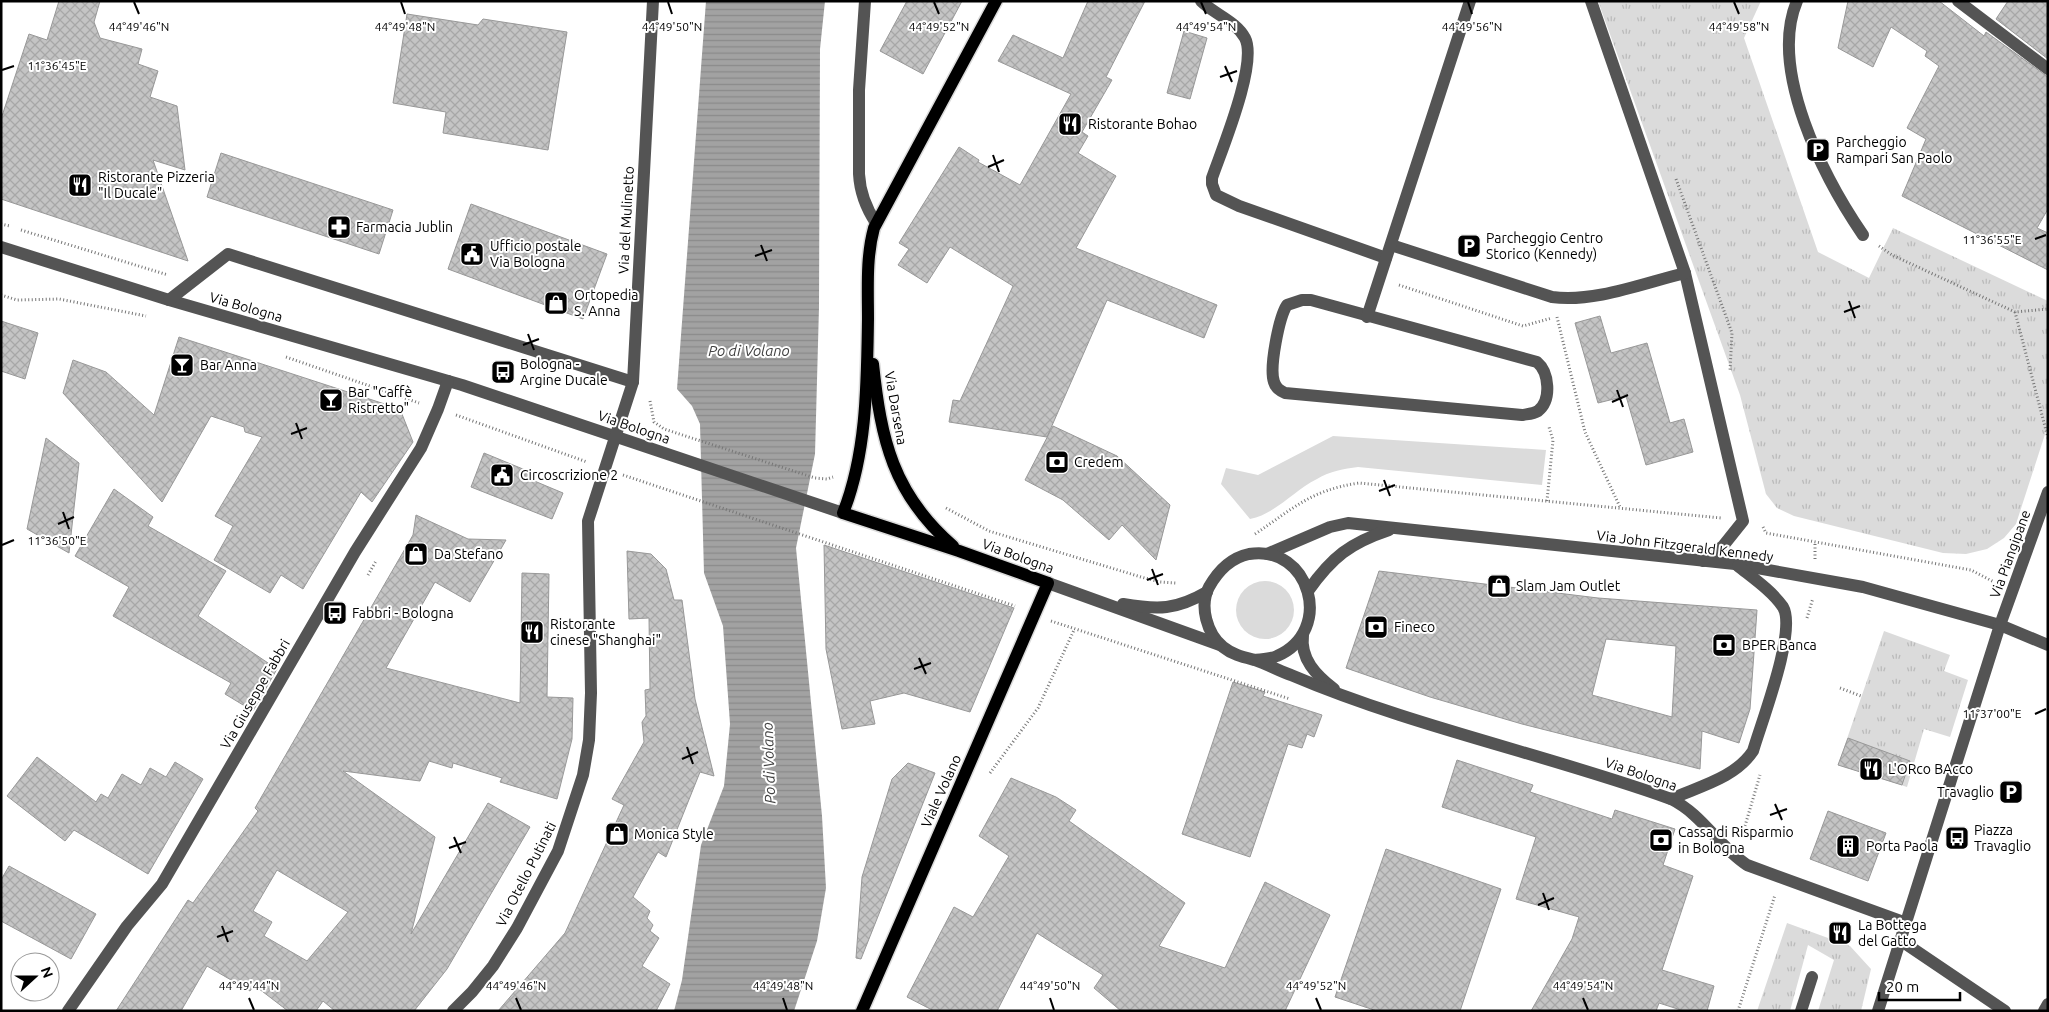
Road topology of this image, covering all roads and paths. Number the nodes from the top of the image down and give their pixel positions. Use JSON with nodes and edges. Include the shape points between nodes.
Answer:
{"nodes":[{"id":1,"x":653,"y":1,"type":"edge"},
{"id":2,"x":865,"y":1,"type":"edge"},
{"id":3,"x":996,"y":1,"type":"edge"},
{"id":4,"x":1201,"y":1,"type":"edge"},
{"id":5,"x":1470,"y":1,"type":"edge"},
{"id":6,"x":1591,"y":1,"type":"edge"},
{"id":7,"x":1797,"y":1,"type":"edge"},
{"id":8,"x":1958,"y":1,"type":"edge"},
{"id":9,"x":2048,"y":69,"type":"edge"},
{"id":10,"x":876,"y":223,"type":"junction"},
{"id":11,"x":1,"y":224,"type":"edge"},
{"id":12,"x":11,"y":227,"type":"dead end"},
{"id":13,"x":20,"y":230,"type":"dead end"},
{"id":14,"x":1863,"y":235,"type":"joint"},
{"id":15,"x":1391,"y":245,"type":"junction"},
{"id":16,"x":1,"y":247,"type":"edge"},
{"id":17,"x":1386,"y":258,"type":"junction"},
{"id":18,"x":1685,"y":273,"type":"junction"},
{"id":19,"x":192,"y":282,"type":"junction"},
{"id":20,"x":1396,"y":284,"type":"dead end"},
{"id":21,"x":1,"y":295,"type":"edge"},
{"id":22,"x":1552,"y":297,"type":"junction"},
{"id":23,"x":169,"y":300,"type":"junction"},
{"id":24,"x":868,"y":307,"type":"junction"},
{"id":25,"x":2048,"y":309,"type":"edge"},
{"id":26,"x":2015,"y":312,"type":"junction"},
{"id":27,"x":1367,"y":316,"type":"junction"},
{"id":28,"x":153,"y":317,"type":"dead end"},
{"id":29,"x":1557,"y":317,"type":"junction"},
{"id":30,"x":282,"y":356,"type":"dead end"},
{"id":31,"x":448,"y":381,"type":"junction"},
{"id":32,"x":633,"y":382,"type":"junction"},
{"id":33,"x":1543,"y":406,"type":"junction"},
{"id":34,"x":438,"y":409,"type":"junction"},
{"id":35,"x":615,"y":437,"type":"junction"},
{"id":36,"x":2048,"y":438,"type":"edge"},
{"id":37,"x":605,"y":468,"type":"junction"},
{"id":38,"x":856,"y":475,"type":"junction"},
{"id":39,"x":2048,"y":492,"type":"edge"},
{"id":40,"x":1547,"y":501,"type":"dead end"},
{"id":41,"x":941,"y":504,"type":"dead end"},
{"id":42,"x":1620,"y":508,"type":"dead end"},
{"id":43,"x":843,"y":514,"type":"junction"},
{"id":44,"x":1761,"y":524,"type":"dead end"},
{"id":45,"x":1391,"y":530,"type":"junction"},
{"id":46,"x":959,"y":551,"type":"junction"},
{"id":47,"x":1266,"y":554,"type":"junction"},
{"id":48,"x":1703,"y":561,"type":"junction"},
{"id":49,"x":1735,"y":564,"type":"junction"},
{"id":50,"x":1141,"y":577,"type":"dead end"},
{"id":51,"x":1048,"y":583,"type":"junction"},
{"id":52,"x":1308,"y":591,"type":"junction"},
{"id":53,"x":1207,"y":592,"type":"junction"},
{"id":54,"x":2012,"y":592,"type":"junction"},
{"id":55,"x":1084,"y":596,"type":"junction"},
{"id":56,"x":1035,"y":614,"type":"junction"},
{"id":57,"x":2000,"y":625,"type":"junction"},
{"id":58,"x":1074,"y":630,"type":"junction"},
{"id":59,"x":1303,"y":634,"type":"junction"},
{"id":60,"x":1221,"y":645,"type":"junction"},
{"id":61,"x":2048,"y":645,"type":"edge"},
{"id":62,"x":1254,"y":660,"type":"junction"},
{"id":63,"x":1840,"y":688,"type":"dead end"},
{"id":64,"x":1342,"y":696,"type":"junction"},
{"id":65,"x":1862,"y":696,"type":"dead end"},
{"id":66,"x":1293,"y":699,"type":"dead end"},
{"id":67,"x":988,"y":777,"type":"dead end"},
{"id":68,"x":1671,"y":798,"type":"junction"},
{"id":69,"x":1775,"y":894,"type":"dead end"},
{"id":70,"x":1906,"y":923,"type":"junction"},
{"id":71,"x":1900,"y":940,"type":"junction"},
{"id":72,"x":1812,"y":977,"type":"dead end"},
{"id":73,"x":2048,"y":1004,"type":"edge"},
{"id":74,"x":68,"y":1011,"type":"edge"},
{"id":75,"x":452,"y":1011,"type":"edge"},
{"id":76,"x":862,"y":1011,"type":"edge"},
{"id":77,"x":1738,"y":1011,"type":"edge"},
{"id":78,"x":1802,"y":1011,"type":"edge"},
{"id":79,"x":1878,"y":1011,"type":"edge"},
{"id":80,"x":2005,"y":1011,"type":"edge"},
{"id":81,"x":2044,"y":1011,"type":"edge"}],
"edges":[{"from":1,"to":32,"type":"street","name":"Via del Mulinetto"},
{"from":2,"to":10,"type":"street","via":[[859,90],[859,174],[867,210]]},
{"from":3,"to":10,"type":"main road","name":"Via Darsena"},
{"from":4,"to":17,"type":"street","via":[[1240,32],[1249,50],[1248,68],[1212,178],[1216,195]]},
{"from":5,"to":15,"type":"street"},
{"from":6,"to":18,"type":"street"},
{"from":7,"to":14,"type":"street","via":[[1788,42],[1790,72],[1830,181]]},
{"from":8,"to":9,"type":"street"},
{"from":10,"to":24,"type":"main road","name":"Via Darsena","via":[[869,253]]},
{"from":11,"to":12,"type":"path"},
{"from":13,"to":19,"type":"path"},
{"from":14,"to":26,"type":"path","via":[[1892,256]]},
{"from":15,"to":17,"type":"street"},
{"from":15,"to":22,"type":"street"},
{"from":16,"to":23,"type":"street","name":"Via Bologna"},
{"from":17,"to":27,"type":"street"},
{"from":18,"to":22,"type":"street","via":[[1590,296]]},
{"from":18,"to":48,"type":"street","via":[[1743,521],[1723,546]]},
{"from":19,"to":23,"type":"street"},
{"from":19,"to":32,"type":"street","via":[[228,254]]},
{"from":20,"to":29,"type":"path","via":[[1523,326]]},
{"from":21,"to":28,"type":"path","via":[[17,300],[59,299]]},
{"from":22,"to":29,"type":"path"},
{"from":23,"to":31,"type":"street","name":"Via Bologna"},
{"from":24,"to":38,"type":"main road","name":"Via Darsena","via":[[866,379]]},
{"from":24,"to":46,"type":"main road","name":"Via Darsena","via":[[876,395],[885,444],[896,473],[926,519]]},
{"from":25,"to":26,"type":"path"},
{"from":26,"to":36,"type":"path"},
{"from":27,"to":33,"type":"street","via":[[1537,362],[1546,374],[1547,392]]},
{"from":27,"to":33,"type":"street","via":[[1311,300],[1294,301],[1288,305],[1281,318],[1272,373],[1278,390],[1301,395],[1522,415],[1532,414]]},
{"from":29,"to":42,"type":"path","via":[[1585,432]]},
{"from":30,"to":34,"type":"path"},
{"from":31,"to":34,"type":"street","name":"Via Giuseppe Fabbri"},
{"from":31,"to":35,"type":"street","name":"Via Bologna"},
{"from":32,"to":35,"type":"street","name":"Via del Mulinetto"},
{"from":32,"to":38,"type":"path","via":[[650,388],[649,409],[654,422],[664,429],[815,478],[827,479],[845,471]]},
{"from":33,"to":40,"type":"path","via":[[1553,440]]},
{"from":34,"to":37,"type":"path"},
{"from":34,"to":74,"type":"street","name":"Via Giuseppe Fabbri","via":[[421,448],[354,552],[162,884],[127,926]]},
{"from":35,"to":37,"type":"street","name":"Via Otello Putinati"},
{"from":35,"to":43,"type":"street","name":"Via Bologna"},
{"from":37,"to":56,"type":"path"},
{"from":37,"to":75,"type":"street","name":"Via Otello Putinati","via":[[588,521],[591,693],[589,740],[583,775],[558,851],[522,920],[493,966]]},
{"from":38,"to":43,"type":"main road","name":"Via Darsena"},
{"from":39,"to":54,"type":"street","name":"Via Piangipane"},
{"from":41,"to":50,"type":"path","via":[[989,531]]},
{"from":43,"to":46,"type":"main road","name":"Via Bologna"},
{"from":44,"to":54,"type":"path","via":[[1766,533],[1971,570]]},
{"from":45,"to":47,"type":"street","name":"Via John Fitzgerald Kennedy","via":[[1348,523],[1330,527]]},
{"from":45,"to":48,"type":"street","name":"Via John Fitzgerald Kennedy"},
{"from":45,"to":52,"type":"street","name":"Via John Fitzgerald Kennedy","via":[[1368,537],[1342,551],[1328,563]]},
{"from":46,"to":51,"type":"main road","name":"Via Bologna"},
{"from":47,"to":52,"type":"street","name":"Via Bologna","via":[[1280,557],[1292,566]]},
{"from":47,"to":53,"type":"street","name":"Via Bologna","via":[[1249,554],[1230,561],[1216,573]]},
{"from":48,"to":49,"type":"street","name":"Via John Fitzgerald Kennedy"},
{"from":49,"to":57,"type":"street","name":"Via John Fitzgerald Kennedy","via":[[1863,586]]},
{"from":49,"to":68,"type":"street","via":[[1776,598],[1784,609],[1786,644],[1753,751],[1744,764],[1734,772]]},
{"from":51,"to":55,"type":"street","name":"Via Bologna"},
{"from":51,"to":56,"type":"main road","name":"Viale Volano"},
{"from":52,"to":59,"type":"street","name":"Via Bologna","via":[[1311,612]]},
{"from":53,"to":55,"type":"street","name":"Via Bologna","via":[[1186,604],[1164,608],[1139,607]]},
{"from":53,"to":60,"type":"street","name":"Via Bologna","via":[[1204,608],[1207,624]]},
{"from":54,"to":57,"type":"street","name":"Via Piangipane"},
{"from":55,"to":60,"type":"street","name":"Via Bologna"},
{"from":56,"to":58,"type":"path"},
{"from":56,"to":76,"type":"main road","name":"Viale Volano"},
{"from":57,"to":61,"type":"street","name":"Via John Fitzgerald Kennedy"},
{"from":57,"to":70,"type":"street","name":"Via Piangipane"},
{"from":58,"to":66,"type":"path"},
{"from":58,"to":67,"type":"path","via":[[1038,708]]},
{"from":59,"to":62,"type":"street","name":"Via Bologna","via":[[1291,648],[1276,657]]},
{"from":59,"to":64,"type":"street","name":"Via Bologna","via":[[1301,648],[1307,662]]},
{"from":60,"to":62,"type":"street","name":"Via Bologna","via":[[1229,652]]},
{"from":62,"to":64,"type":"street","name":"Via Bologna"},
{"from":63,"to":65,"type":"path"},
{"from":64,"to":68,"type":"street","name":"Via Bologna"},
{"from":68,"to":70,"type":"street","name":"Via Bologna","via":[[1696,814],[1729,853],[1747,865]]},
{"from":69,"to":77,"type":"path"},
{"from":70,"to":71,"type":"street","name":"Via Piangipane"},
{"from":71,"to":79,"type":"street","name":"Via Piangipane"},
{"from":71,"to":80,"type":"street"},
{"from":72,"to":78,"type":"street"},
{"from":73,"to":81,"type":"street"}]}
